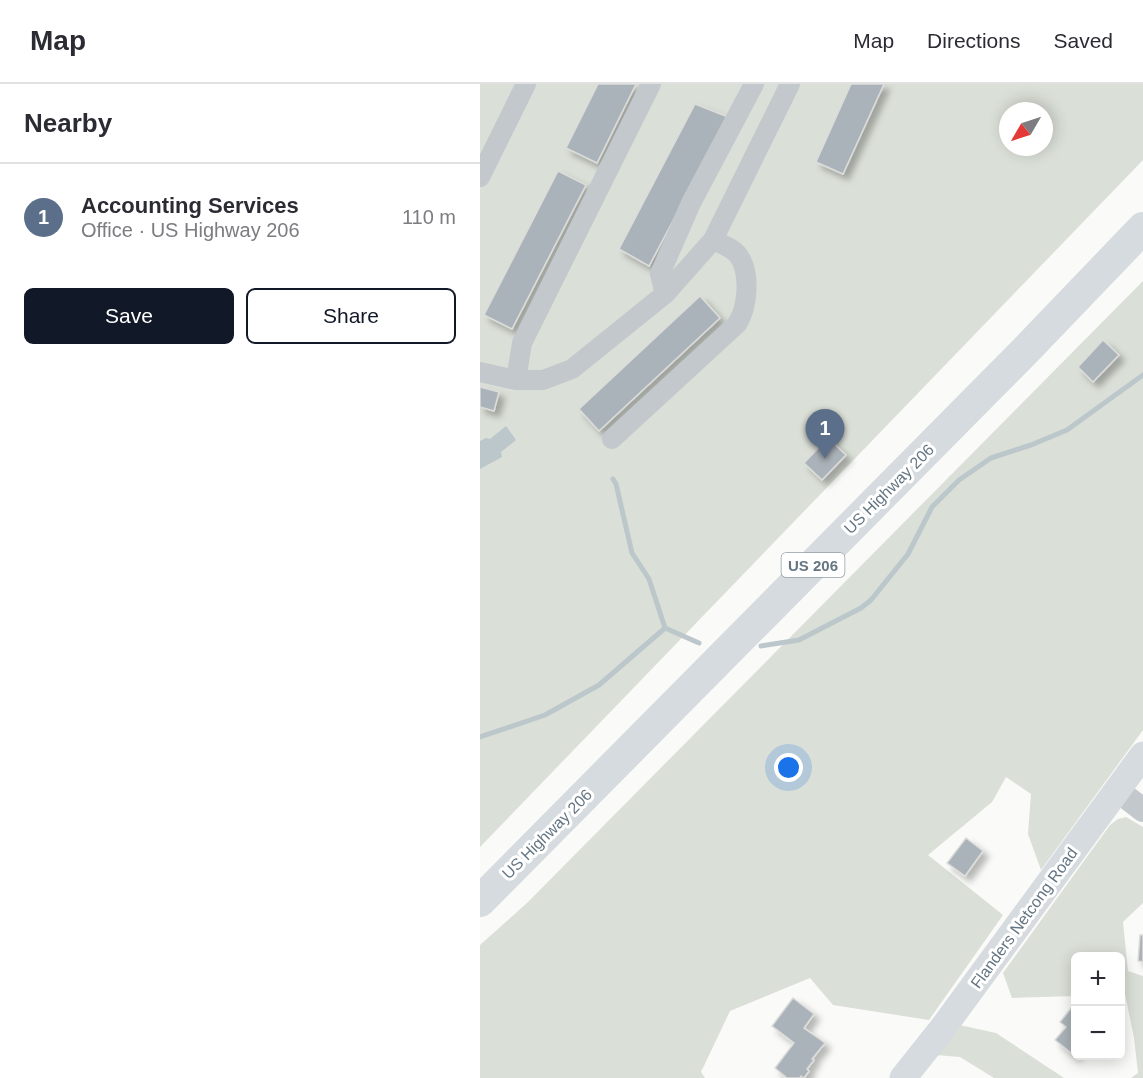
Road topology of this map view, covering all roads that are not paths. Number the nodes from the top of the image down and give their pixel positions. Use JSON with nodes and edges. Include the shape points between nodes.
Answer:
{"nodes":[{"id":1,"x":526,"y":84,"type":"edge"},
{"id":2,"x":651,"y":84,"type":"edge"},
{"id":3,"x":754,"y":84,"type":"edge"},
{"id":4,"x":790,"y":84,"type":"edge"},
{"id":5,"x":480,"y":177,"type":"edge"},
{"id":6,"x":1143,"y":228,"type":"edge"},
{"id":7,"x":713,"y":240,"type":"junction"},
{"id":8,"x":665,"y":294,"type":"junction"},
{"id":9,"x":480,"y":372,"type":"edge"},
{"id":10,"x":516,"y":380,"type":"junction"},
{"id":11,"x":612,"y":439,"type":"dead end"},
{"id":12,"x":1143,"y":755,"type":"edge"},
{"id":13,"x":1117,"y":790,"type":"junction"},
{"id":14,"x":1143,"y":810,"type":"edge"},
{"id":15,"x":480,"y":901,"type":"edge"},
{"id":16,"x":903,"y":1078,"type":"edge"}],
"edges":[{"from":1,"to":5,"type":"street"},
{"from":2,"to":10,"type":"street","via":[[522,343]]},
{"from":3,"to":8,"type":"street","via":[[691,203],[660,274]]},
{"from":4,"to":7,"type":"street"},
{"from":6,"to":15,"type":"highway","name":"US Highway 206","number":"US 206"},
{"from":7,"to":8,"type":"street"},
{"from":7,"to":11,"type":"street","via":[[735,251],[742,263],[746,278],[742,316]]},
{"from":8,"to":10,"type":"street","via":[[572,369],[543,380]]},
{"from":9,"to":10,"type":"street"},
{"from":12,"to":13,"type":"main road","name":"Flanders Netcong Road"},
{"from":13,"to":14,"type":"street"},
{"from":13,"to":16,"type":"main road","name":"Flanders Netcong Road"}]}
